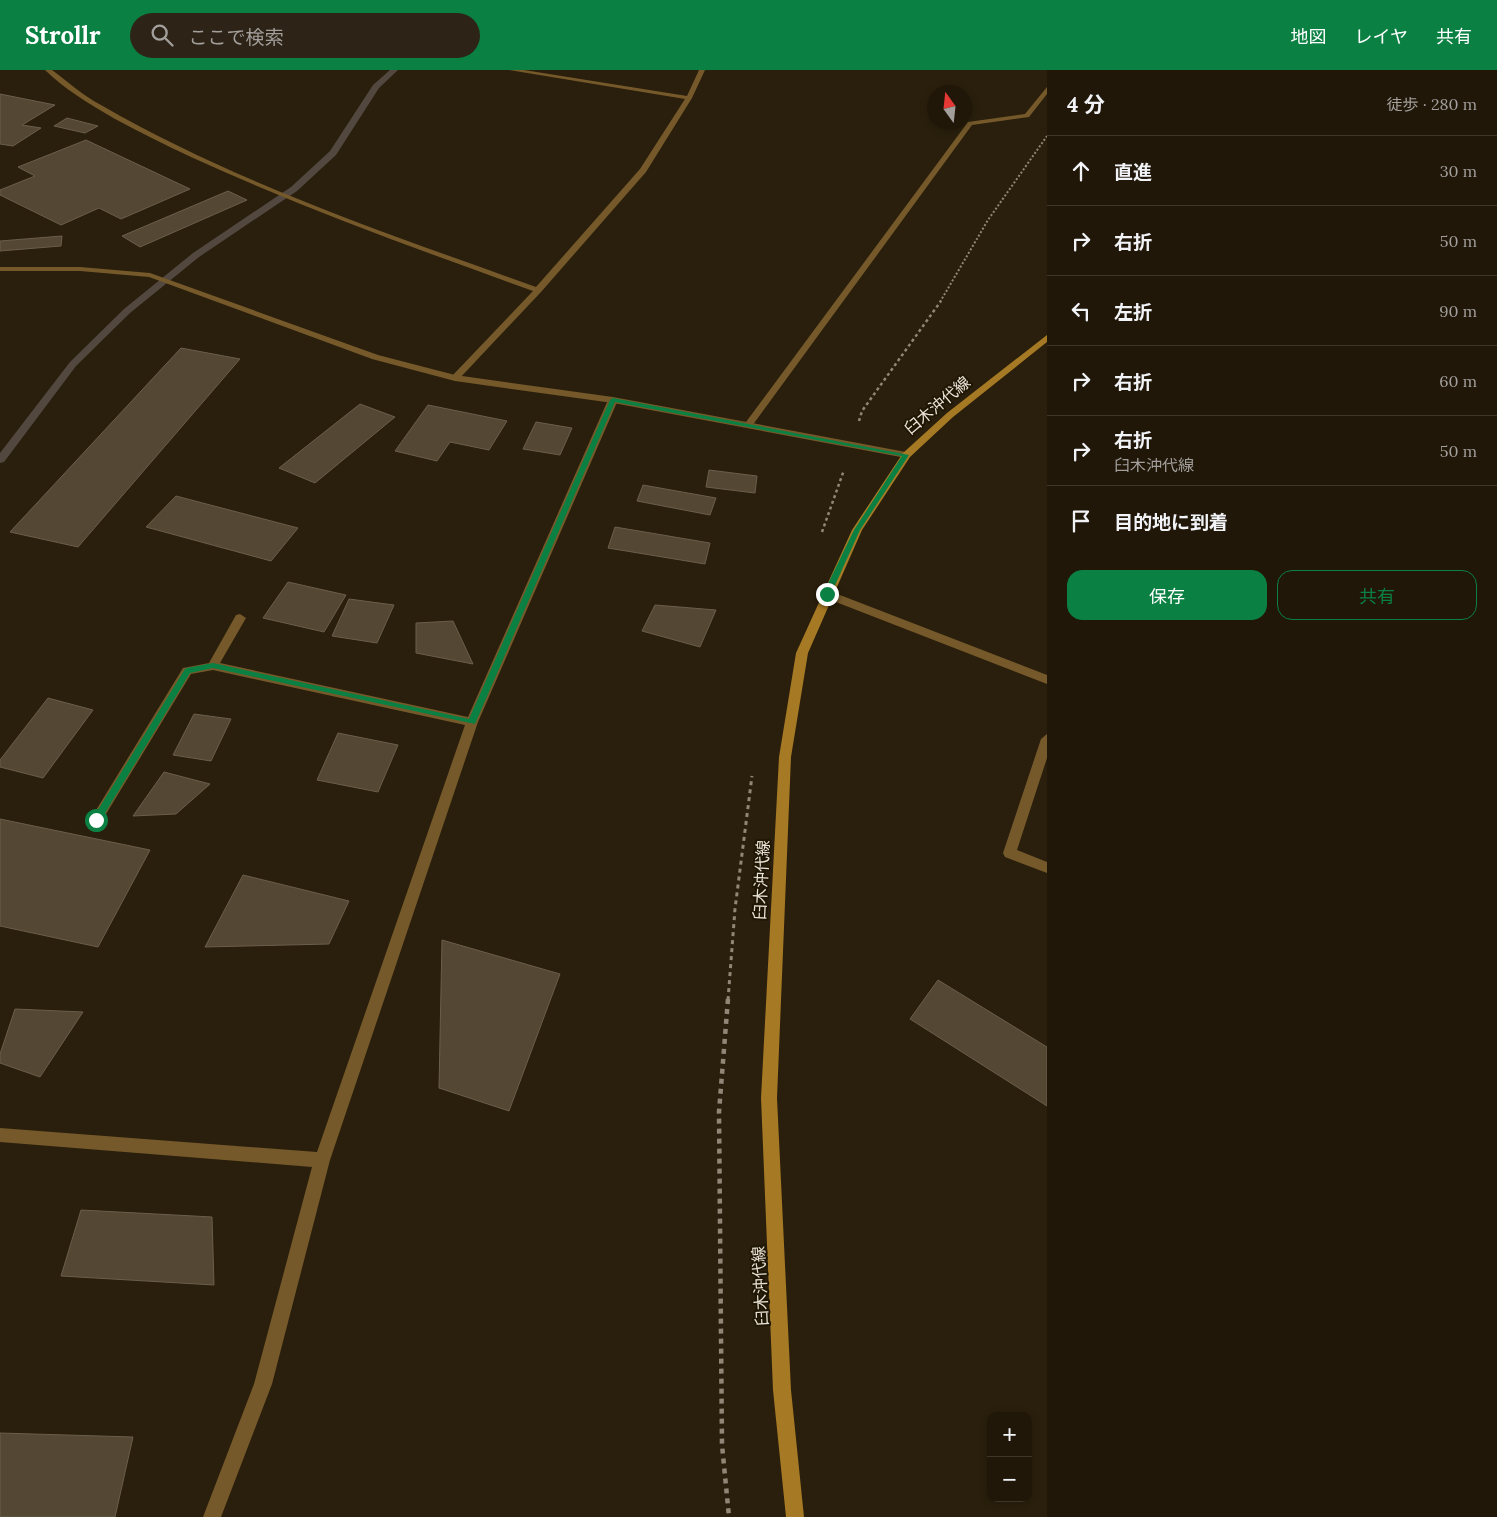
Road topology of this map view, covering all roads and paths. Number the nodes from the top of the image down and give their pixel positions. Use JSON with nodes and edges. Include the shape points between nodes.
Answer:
{"nodes":[{"id":1,"x":48,"y":70,"type":"edge"},
{"id":2,"x":512,"y":70,"type":"edge"},
{"id":3,"x":702,"y":70,"type":"edge"},
{"id":4,"x":1047,"y":89,"type":"edge"},
{"id":5,"x":689,"y":98,"type":"junction"},
{"id":6,"x":1,"y":270,"type":"edge"},
{"id":7,"x":538,"y":290,"type":"junction"},
{"id":8,"x":1047,"y":338,"type":"edge"},
{"id":9,"x":455,"y":378,"type":"junction"},
{"id":10,"x":613,"y":400,"type":"junction"},
{"id":11,"x":749,"y":424,"type":"junction"},
{"id":12,"x":906,"y":455,"type":"junction"},
{"id":13,"x":827,"y":594,"type":"junction"},
{"id":14,"x":240,"y":618,"type":"dead end"},
{"id":15,"x":213,"y":666,"type":"junction"},
{"id":16,"x":1047,"y":680,"type":"edge"},
{"id":17,"x":472,"y":722,"type":"junction"},
{"id":18,"x":1047,"y":739,"type":"edge"},
{"id":19,"x":96,"y":820,"type":"dead end"},
{"id":20,"x":1047,"y":868,"type":"edge"},
{"id":21,"x":0,"y":1135,"type":"edge"},
{"id":22,"x":322,"y":1160,"type":"junction"},
{"id":23,"x":212,"y":1517,"type":"edge"},
{"id":24,"x":795,"y":1517,"type":"edge"}],
"edges":[{"from":1,"to":7,"type":"street","via":[[97,106],[232,173],[341,219]]},
{"from":2,"to":5,"type":"street"},
{"from":3,"to":5,"type":"street"},
{"from":4,"to":11,"type":"street","via":[[1027,116],[970,123]]},
{"from":5,"to":7,"type":"street","via":[[643,170]]},
{"from":6,"to":9,"type":"street","via":[[80,269],[150,275],[374,357]]},
{"from":7,"to":9,"type":"street"},
{"from":8,"to":12,"type":"main road","name":"臼木沖代線","via":[[950,415]]},
{"from":9,"to":10,"type":"street"},
{"from":10,"to":11,"type":"street"},
{"from":10,"to":17,"type":"street"},
{"from":11,"to":12,"type":"street"},
{"from":12,"to":13,"type":"main road","name":"臼木沖代線","via":[[857,530]]},
{"from":13,"to":16,"type":"street"},
{"from":13,"to":24,"type":"main road","name":"臼木沖代線","via":[[802,653],[785,756],[769,1098],[782,1390]]},
{"from":14,"to":15,"type":"street"},
{"from":15,"to":17,"type":"street"},
{"from":15,"to":19,"type":"street","via":[[187,671]]},
{"from":17,"to":22,"type":"street"},
{"from":18,"to":20,"type":"street","via":[[1010,853]]},
{"from":21,"to":22,"type":"street"},
{"from":22,"to":23,"type":"street","via":[[263,1384]]}]}
